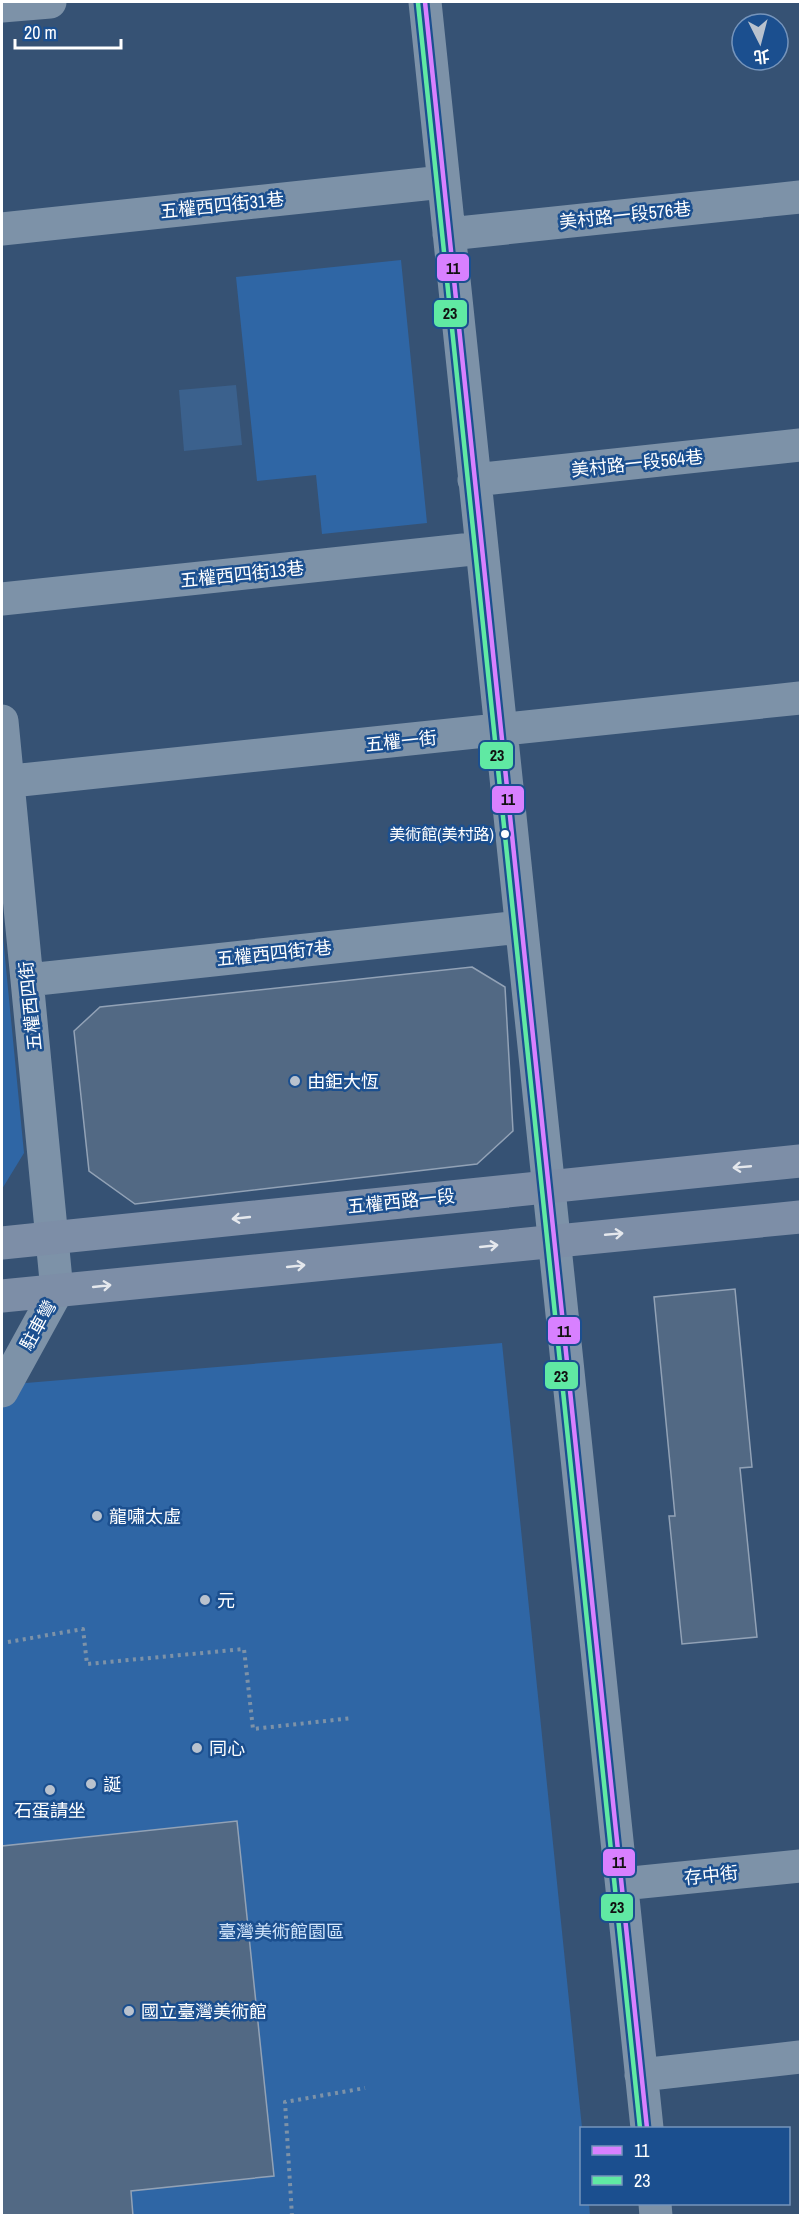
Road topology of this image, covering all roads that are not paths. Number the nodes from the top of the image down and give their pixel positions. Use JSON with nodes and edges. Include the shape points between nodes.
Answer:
{"nodes":[{"id":1,"x":50,"y":2,"type":"edge"},
{"id":2,"x":425,"y":2,"type":"edge"},
{"id":3,"x":2,"y":6,"type":"edge"},
{"id":4,"x":443,"y":182,"type":"junction"},
{"id":5,"x":801,"y":197,"type":"edge"},
{"id":6,"x":2,"y":229,"type":"edge"},
{"id":7,"x":448,"y":234,"type":"junction"},
{"id":8,"x":801,"y":446,"type":"edge"},
{"id":9,"x":474,"y":480,"type":"junction"},
{"id":10,"x":482,"y":548,"type":"junction"},
{"id":11,"x":2,"y":599,"type":"edge"},
{"id":12,"x":801,"y":698,"type":"edge"},
{"id":13,"x":2,"y":721,"type":"edge"},
{"id":14,"x":501,"y":731,"type":"junction"},
{"id":15,"x":5,"y":782,"type":"edge"},
{"id":16,"x":521,"y":927,"type":"junction"},
{"id":17,"x":28,"y":980,"type":"junction"},
{"id":18,"x":801,"y":1161,"type":"edge"},
{"id":19,"x":550,"y":1185,"type":"junction"},
{"id":20,"x":801,"y":1217,"type":"edge"},
{"id":21,"x":53,"y":1238,"type":"junction"},
{"id":22,"x":556,"y":1239,"type":"junction"},
{"id":23,"x":2,"y":1243,"type":"edge"},
{"id":24,"x":57,"y":1291,"type":"junction"},
{"id":25,"x":2,"y":1296,"type":"edge"},
{"id":26,"x":2,"y":1391,"type":"edge"},
{"id":27,"x":801,"y":1866,"type":"edge"},
{"id":28,"x":622,"y":1884,"type":"junction"},
{"id":29,"x":801,"y":2057,"type":"edge"},
{"id":30,"x":641,"y":2075,"type":"junction"},
{"id":31,"x":647,"y":2127,"type":"edge"}],
"edges":[{"from":1,"to":3,"type":"street"},
{"from":2,"to":4,"type":"street"},
{"from":4,"to":6,"type":"street","name":"五權西四街31巷"},
{"from":4,"to":7,"type":"street"},
{"from":5,"to":7,"type":"street","name":"美村路一段576巷"},
{"from":7,"to":9,"type":"street"},
{"from":8,"to":9,"type":"street","name":"美村路一段564巷"},
{"from":9,"to":10,"type":"street"},
{"from":10,"to":11,"type":"street","name":"五權西四街13巷"},
{"from":10,"to":14,"type":"street"},
{"from":12,"to":14,"type":"street","name":"五權一街"},
{"from":13,"to":15,"type":"street","name":"五權西四街"},
{"from":14,"to":15,"type":"street","name":"五權一街"},
{"from":14,"to":16,"type":"street"},
{"from":15,"to":17,"type":"street","name":"五權西四街"},
{"from":16,"to":17,"type":"street","name":"五權西四街7巷"},
{"from":16,"to":19,"type":"street"},
{"from":17,"to":21,"type":"street","name":"五權西四街"},
{"from":18,"to":19,"type":"main road","name":"五權西路一段","one_way":true},
{"from":19,"to":21,"type":"main road","name":"五權西路一段","one_way":true},
{"from":19,"to":22,"type":"street"},
{"from":22,"to":20,"type":"main road","one_way":true},
{"from":21,"to":23,"type":"main road","name":"五權西路一段"},
{"from":21,"to":24,"type":"street","name":"五權西四街"},
{"from":24,"to":22,"type":"main road","one_way":true},
{"from":22,"to":28,"type":"street"},
{"from":24,"to":25,"type":"main road"},
{"from":24,"to":26,"type":"street","name":"駐車彎"},
{"from":27,"to":28,"type":"street","name":"存中街"},
{"from":28,"to":30,"type":"street"},
{"from":29,"to":30,"type":"street"},
{"from":30,"to":31,"type":"street"}]}
